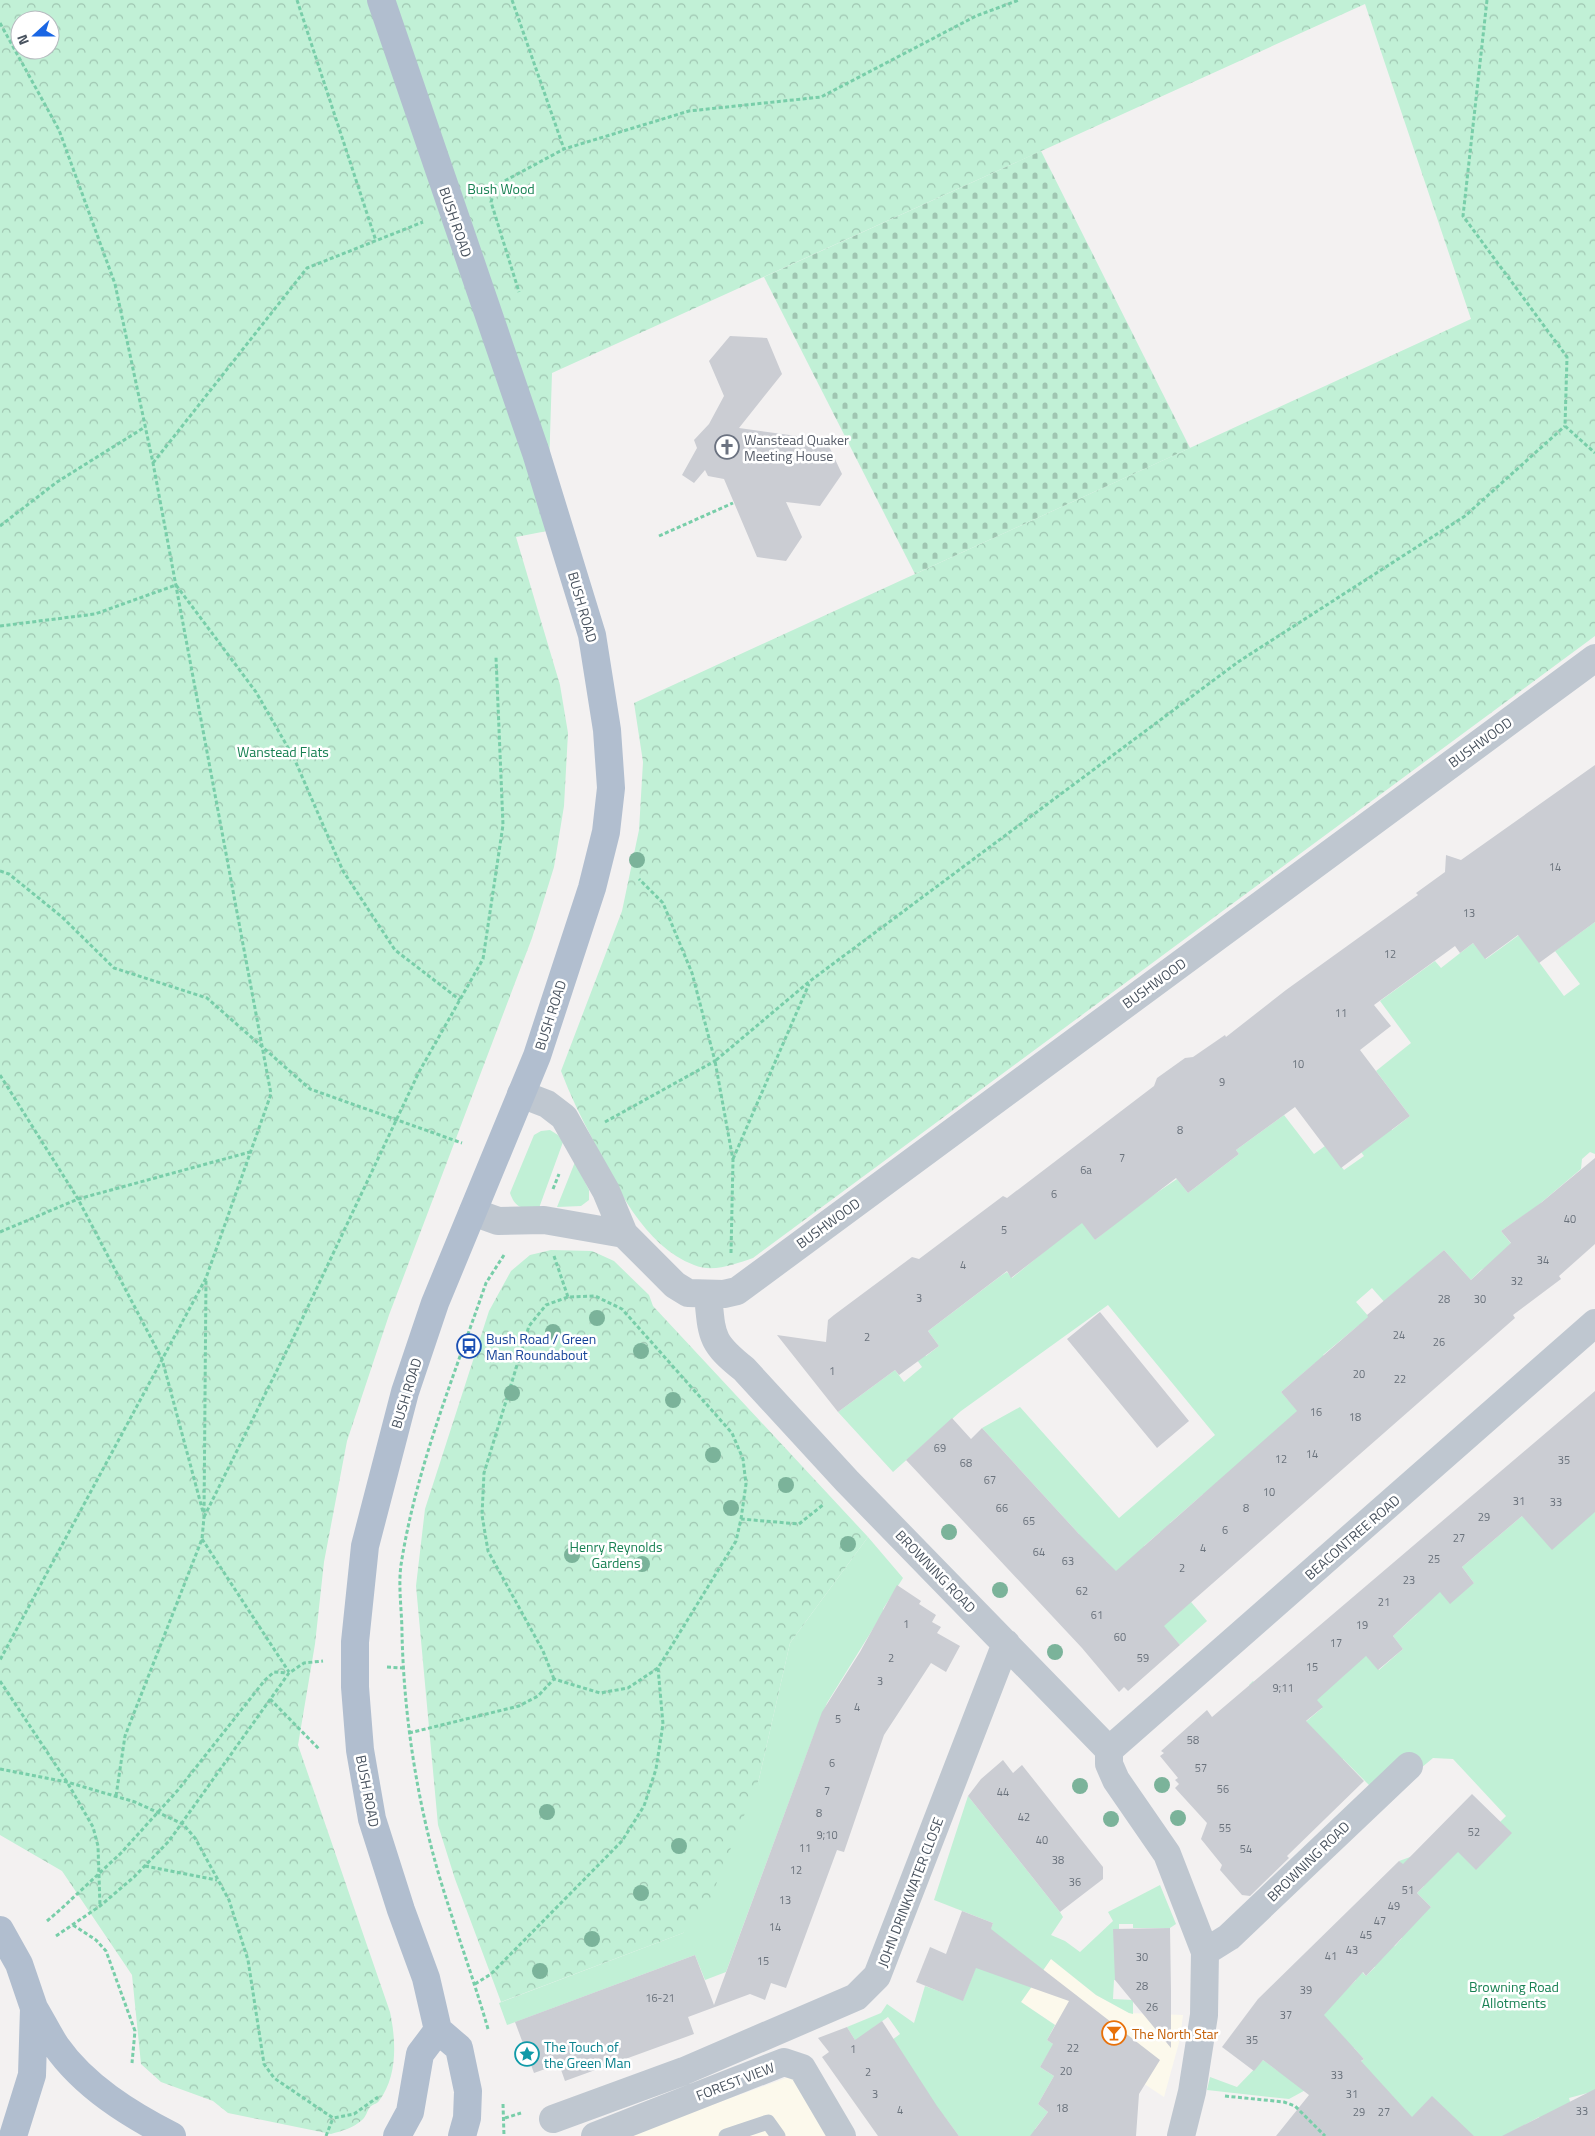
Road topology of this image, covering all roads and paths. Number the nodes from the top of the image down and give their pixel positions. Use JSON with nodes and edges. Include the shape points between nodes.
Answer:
{"nodes":[{"id":1,"x":297,"y":0,"type":"edge"},
{"id":2,"x":381,"y":0,"type":"edge"},
{"id":3,"x":512,"y":0,"type":"edge"},
{"id":4,"x":1018,"y":0,"type":"edge"},
{"id":5,"x":1487,"y":0,"type":"edge"},
{"id":6,"x":0,"y":22,"type":"edge"},
{"id":7,"x":564,"y":149,"type":"junction"},
{"id":8,"x":496,"y":186,"type":"junction"},
{"id":9,"x":475,"y":197,"type":"dead end"},
{"id":10,"x":429,"y":220,"type":"dead end"},
{"id":11,"x":376,"y":241,"type":"junction"},
{"id":12,"x":520,"y":297,"type":"dead end"},
{"id":13,"x":1565,"y":426,"type":"junction"},
{"id":14,"x":145,"y":427,"type":"junction"},
{"id":15,"x":1595,"y":453,"type":"edge"},
{"id":16,"x":153,"y":463,"type":"junction"},
{"id":17,"x":733,"y":503,"type":"dead end"},
{"id":18,"x":0,"y":526,"type":"edge"},
{"id":19,"x":659,"y":536,"type":"dead end"},
{"id":20,"x":176,"y":585,"type":"junction"},
{"id":21,"x":0,"y":626,"type":"edge"},
{"id":22,"x":496,"y":657,"type":"dead end"},
{"id":23,"x":1595,"y":658,"type":"edge"},
{"id":24,"x":0,"y":871,"type":"edge"},
{"id":25,"x":639,"y":878,"type":"dead end"},
{"id":26,"x":810,"y":981,"type":"junction"},
{"id":27,"x":460,"y":1000,"type":"junction"},
{"id":28,"x":263,"y":1046,"type":"junction"},
{"id":29,"x":715,"y":1061,"type":"junction"},
{"id":30,"x":0,"y":1075,"type":"edge"},
{"id":31,"x":521,"y":1094,"type":"junction"},
{"id":32,"x":395,"y":1121,"type":"junction"},
{"id":33,"x":600,"y":1126,"type":"dead end"},
{"id":34,"x":462,"y":1143,"type":"dead end"},
{"id":35,"x":251,"y":1152,"type":"junction"},
{"id":36,"x":732,"y":1160,"type":"junction"},
{"id":37,"x":562,"y":1167,"type":"dead end"},
{"id":38,"x":552,"y":1191,"type":"dead end"},
{"id":39,"x":78,"y":1199,"type":"junction"},
{"id":40,"x":472,"y":1212,"type":"junction"},
{"id":41,"x":0,"y":1232,"type":"edge"},
{"id":42,"x":624,"y":1234,"type":"junction"},
{"id":43,"x":551,"y":1250,"type":"dead end"},
{"id":44,"x":509,"y":1252,"type":"dead end"},
{"id":45,"x":206,"y":1278,"type":"junction"},
{"id":46,"x":737,"y":1291,"type":"junction"},
{"id":47,"x":708,"y":1295,"type":"junction"},
{"id":48,"x":568,"y":1297,"type":"junction"},
{"id":49,"x":1595,"y":1323,"type":"edge"},
{"id":50,"x":162,"y":1359,"type":"junction"},
{"id":51,"x":825,"y":1503,"type":"dead end"},
{"id":52,"x":204,"y":1517,"type":"junction"},
{"id":53,"x":741,"y":1519,"type":"junction"},
{"id":54,"x":202,"y":1539,"type":"junction"},
{"id":55,"x":1006,"y":1643,"type":"junction"},
{"id":56,"x":0,"y":1660,"type":"edge"},
{"id":57,"x":320,"y":1661,"type":"dead end"},
{"id":58,"x":392,"y":1667,"type":"dead end"},
{"id":59,"x":403,"y":1668,"type":"junction"},
{"id":60,"x":658,"y":1668,"type":"junction"},
{"id":61,"x":289,"y":1673,"type":"junction"},
{"id":62,"x":554,"y":1680,"type":"junction"},
{"id":63,"x":0,"y":1681,"type":"edge"},
{"id":64,"x":270,"y":1698,"type":"junction"},
{"id":65,"x":409,"y":1733,"type":"junction"},
{"id":66,"x":320,"y":1750,"type":"dead end"},
{"id":67,"x":1109,"y":1750,"type":"junction"},
{"id":68,"x":1409,"y":1766,"type":"dead end"},
{"id":69,"x":0,"y":1769,"type":"edge"},
{"id":70,"x":67,"y":1782,"type":"junction"},
{"id":71,"x":116,"y":1796,"type":"junction"},
{"id":72,"x":157,"y":1811,"type":"junction"},
{"id":73,"x":183,"y":1824,"type":"junction"},
{"id":74,"x":145,"y":1866,"type":"junction"},
{"id":75,"x":98,"y":1873,"type":"junction"},
{"id":76,"x":217,"y":1880,"type":"junction"},
{"id":77,"x":100,"y":1906,"type":"junction"},
{"id":78,"x":47,"y":1921,"type":"dead end"},
{"id":79,"x":73,"y":1925,"type":"junction"},
{"id":80,"x":0,"y":1930,"type":"edge"},
{"id":81,"x":56,"y":1936,"type":"dead end"},
{"id":82,"x":1205,"y":1952,"type":"junction"},
{"id":83,"x":475,"y":1984,"type":"junction"},
{"id":84,"x":34,"y":2008,"type":"junction"},
{"id":85,"x":438,"y":2030,"type":"junction"},
{"id":86,"x":488,"y":2030,"type":"dead end"},
{"id":87,"x":132,"y":2063,"type":"dead end"},
{"id":88,"x":1192,"y":2092,"type":"junction"},
{"id":89,"x":502,"y":2096,"type":"dead end"},
{"id":90,"x":384,"y":2099,"type":"dead end"},
{"id":91,"x":333,"y":2118,"type":"junction"},
{"id":92,"x":553,"y":2119,"type":"dead end"},
{"id":93,"x":13,"y":2136,"type":"edge"},
{"id":94,"x":172,"y":2136,"type":"edge"},
{"id":95,"x":326,"y":2136,"type":"edge"},
{"id":96,"x":397,"y":2136,"type":"edge"},
{"id":97,"x":462,"y":2136,"type":"edge"},
{"id":98,"x":504,"y":2136,"type":"edge"},
{"id":99,"x":595,"y":2136,"type":"edge"},
{"id":100,"x":726,"y":2136,"type":"edge"},
{"id":101,"x":778,"y":2136,"type":"edge"},
{"id":102,"x":842,"y":2136,"type":"edge"},
{"id":103,"x":1181,"y":2136,"type":"edge"},
{"id":104,"x":1325,"y":2136,"type":"edge"}],
"edges":[{"from":1,"to":11,"type":"path"},
{"from":2,"to":31,"type":"main road","name":"BUSH ROAD","via":[[568,554],[592,634],[607,730],[611,788],[606,832],[592,888]]},
{"from":3,"to":7,"type":"path"},
{"from":4,"to":7,"type":"path","via":[[976,16],[822,97],[689,111]]},
{"from":5,"to":13,"type":"path","via":[[1463,216],[1567,357]]},
{"from":6,"to":14,"type":"path","via":[[59,130],[112,275]]},
{"from":7,"to":8,"type":"path"},
{"from":8,"to":9,"type":"path"},
{"from":8,"to":12,"type":"path","via":[[491,202]]},
{"from":10,"to":11,"type":"path"},
{"from":11,"to":16,"type":"path","via":[[308,268]]},
{"from":13,"to":15,"type":"path"},
{"from":13,"to":26,"type":"path","via":[[1465,516],[1238,662]]},
{"from":14,"to":16,"type":"path"},
{"from":14,"to":18,"type":"path","via":[[57,482]]},
{"from":16,"to":20,"type":"path"},
{"from":17,"to":19,"type":"path"},
{"from":20,"to":21,"type":"path","via":[[95,614]]},
{"from":20,"to":27,"type":"path","via":[[256,692],[294,758],[343,871],[395,950]]},
{"from":20,"to":28,"type":"path"},
{"from":22,"to":27,"type":"path","via":[[503,825],[483,958]]},
{"from":23,"to":46,"type":"street","name":"BUSHWOOD"},
{"from":24,"to":28,"type":"path","via":[[9,874],[62,917],[114,968],[207,998]]},
{"from":25,"to":29,"type":"path","via":[[663,904],[692,973]]},
{"from":26,"to":29,"type":"path"},
{"from":26,"to":36,"type":"path"},
{"from":27,"to":32,"type":"path"},
{"from":28,"to":32,"type":"path","via":[[310,1088]]},
{"from":28,"to":35,"type":"path","via":[[271,1094]]},
{"from":29,"to":33,"type":"path"},
{"from":29,"to":36,"type":"path"},
{"from":30,"to":39,"type":"path"},
{"from":31,"to":40,"type":"main road","name":"BUSH ROAD"},
{"from":31,"to":42,"type":"street","via":[[547,1104],[564,1116],[606,1191]]},
{"from":32,"to":34,"type":"path"},
{"from":32,"to":52,"type":"path"},
{"from":35,"to":39,"type":"path"},
{"from":35,"to":45,"type":"path"},
{"from":36,"to":46,"type":"path","via":[[731,1267]]},
{"from":37,"to":38,"type":"path"},
{"from":39,"to":41,"type":"path"},
{"from":39,"to":50,"type":"path"},
{"from":40,"to":42,"type":"street","via":[[498,1221],[544,1220]]},
{"from":40,"to":85,"type":"main road","name":"BUSH ROAD","via":[[405,1392],[380,1482],[365,1546],[355,1642],[360,1750],[372,1819],[400,1910],[426,1978]]},
{"from":42,"to":47,"type":"street","via":[[675,1285],[688,1293]]},
{"from":43,"to":48,"type":"path"},
{"from":44,"to":59,"type":"path","via":[[501,1258],[486,1284],[420,1477],[401,1567]]},
{"from":45,"to":50,"type":"path"},
{"from":45,"to":52,"type":"path"},
{"from":46,"to":47,"type":"street","name":"BUSHWOOD"},
{"from":47,"to":55,"type":"street","name":"BROWNING ROAD","via":[[712,1335],[724,1354],[744,1369],[847,1481]]},
{"from":48,"to":53,"type":"path","via":[[595,1296],[622,1309],[732,1433],[743,1459],[746,1484]]},
{"from":48,"to":62,"type":"path","via":[[546,1305],[529,1326],[484,1473],[482,1515],[488,1551],[543,1651]]},
{"from":49,"to":67,"type":"street","name":"BEACONTREE ROAD"},
{"from":50,"to":52,"type":"path"},
{"from":50,"to":56,"type":"path"},
{"from":51,"to":53,"type":"path","via":[[799,1524]]},
{"from":52,"to":54,"type":"path"},
{"from":53,"to":60,"type":"path","via":[[736,1541]]},
{"from":54,"to":61,"type":"path"},
{"from":54,"to":71,"type":"path","via":[[125,1736]]},
{"from":55,"to":67,"type":"street","name":"BROWNING ROAD"},
{"from":55,"to":92,"type":"street","name":"JOHN DRINKWATER CLOSE","via":[[877,1976],[856,1997],[847,2001],[684,2071]]},
{"from":57,"to":61,"type":"path","via":[[304,1663]]},
{"from":58,"to":59,"type":"path"},
{"from":59,"to":65,"type":"path"},
{"from":60,"to":62,"type":"path","via":[[628,1688],[600,1693]]},
{"from":60,"to":83,"type":"path","via":[[663,1724],[656,1769],[644,1806],[622,1841],[491,1974]]},
{"from":61,"to":64,"type":"path"},
{"from":61,"to":72,"type":"path","via":[[274,1672],[265,1680],[178,1790]]},
{"from":62,"to":65,"type":"path","via":[[538,1696],[519,1706]]},
{"from":63,"to":70,"type":"path"},
{"from":64,"to":66,"type":"path"},
{"from":64,"to":73,"type":"path"},
{"from":65,"to":83,"type":"path","via":[[422,1809],[438,1872]]},
{"from":67,"to":82,"type":"street","via":[[1109,1764],[1116,1780],[1167,1854]]},
{"from":68,"to":82,"type":"street","name":"BROWNING ROAD","via":[[1229,1937]]},
{"from":69,"to":70,"type":"path"},
{"from":70,"to":71,"type":"path"},
{"from":70,"to":75,"type":"path","via":[[93,1827],[98,1846]]},
{"from":71,"to":72,"type":"path"},
{"from":72,"to":73,"type":"path"},
{"from":72,"to":75,"type":"path"},
{"from":73,"to":74,"type":"path"},
{"from":73,"to":76,"type":"path","via":[[195,1838]]},
{"from":74,"to":76,"type":"path"},
{"from":74,"to":77,"type":"path"},
{"from":75,"to":77,"type":"path"},
{"from":75,"to":78,"type":"path"},
{"from":76,"to":91,"type":"path","via":[[229,1900],[248,1960],[264,2064],[274,2078]]},
{"from":77,"to":79,"type":"path"},
{"from":79,"to":81,"type":"path"},
{"from":79,"to":87,"type":"path","via":[[106,1951],[135,2031]]},
{"from":80,"to":84,"type":"main road","via":[[19,1964]]},
{"from":82,"to":88,"type":"street","via":[[1204,2015]]},
{"from":83,"to":86,"type":"path"},
{"from":84,"to":93,"type":"main road","via":[[32,2074]]},
{"from":84,"to":94,"type":"main road","via":[[56,2046],[79,2071],[140,2120]]},
{"from":85,"to":96,"type":"main road","via":[[420,2054],[410,2112]]},
{"from":85,"to":97,"type":"main road","via":[[459,2048],[468,2091]]},
{"from":88,"to":103,"type":"street"},
{"from":88,"to":104,"type":"path","via":[[1284,2102],[1295,2106]]},
{"from":89,"to":98,"type":"path"},
{"from":90,"to":91,"type":"path","via":[[377,2096],[354,2114]]},
{"from":91,"to":95,"type":"path"},
{"from":99,"to":102,"type":"street","name":"FOREST VIEW","via":[[784,2062],[802,2068]]},
{"from":100,"to":101,"type":"lane","via":[[768,2122]]}]}
